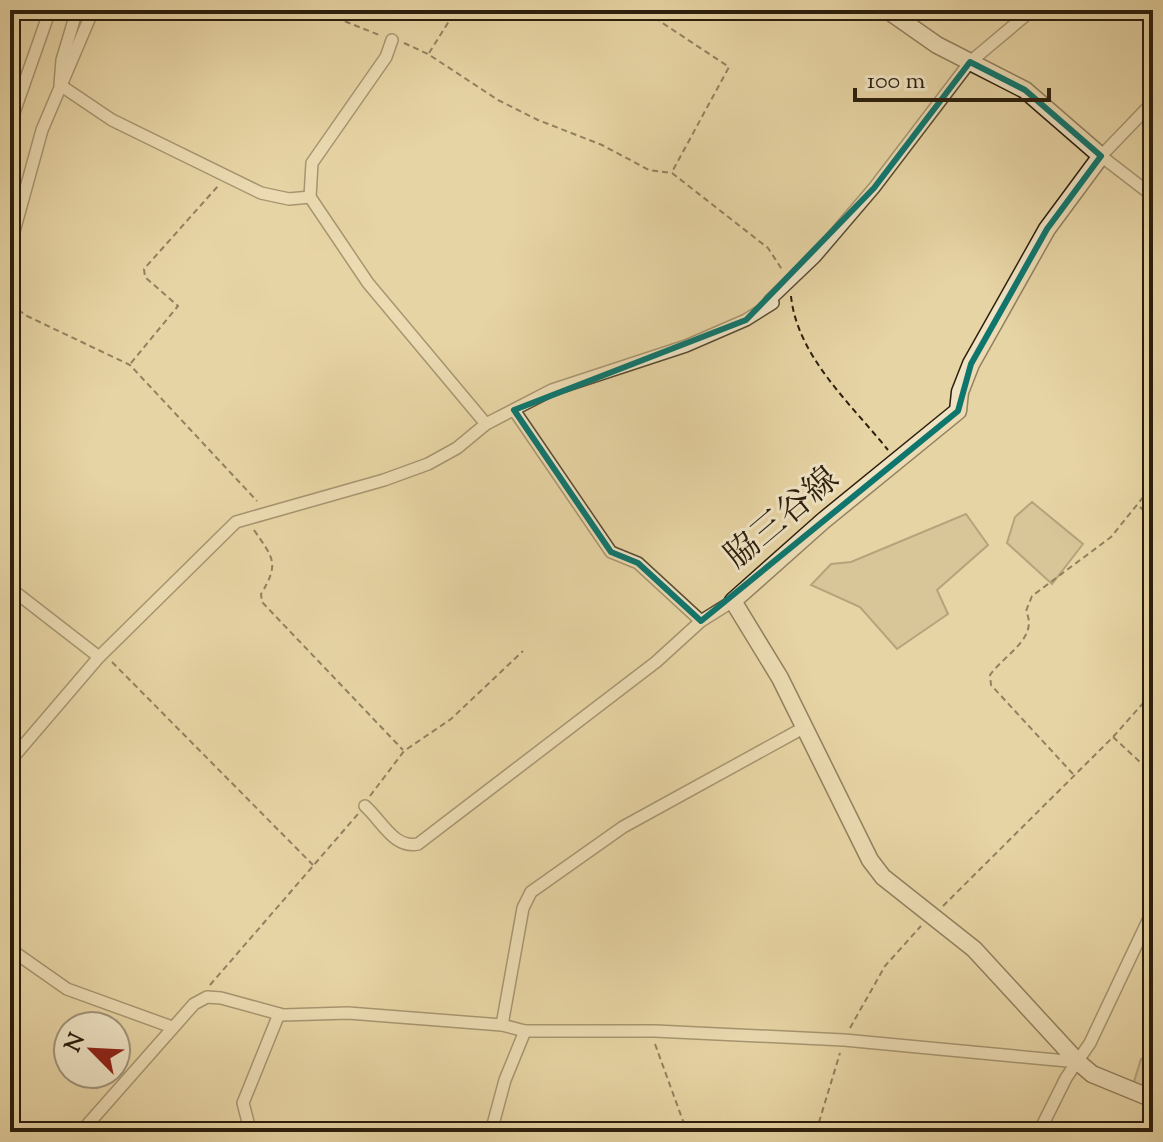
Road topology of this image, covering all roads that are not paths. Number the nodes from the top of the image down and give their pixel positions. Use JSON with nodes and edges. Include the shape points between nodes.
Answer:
{"nodes":[{"id":1,"x":50,"y":10,"type":"edge"},
{"id":2,"x":77,"y":10,"type":"edge"},
{"id":3,"x":93,"y":10,"type":"edge"},
{"id":4,"x":887,"y":10,"type":"edge"},
{"id":5,"x":1032,"y":10,"type":"edge"},
{"id":6,"x":392,"y":40,"type":"road end"},
{"id":7,"x":970,"y":62,"type":"junction"},
{"id":8,"x":60,"y":85,"type":"junction"},
{"id":9,"x":1153,"y":102,"type":"edge"},
{"id":10,"x":10,"y":124,"type":"edge"},
{"id":11,"x":1101,"y":156,"type":"junction"},
{"id":12,"x":1153,"y":196,"type":"edge"},
{"id":13,"x":310,"y":197,"type":"junction"},
{"id":14,"x":10,"y":246,"type":"edge"},
{"id":15,"x":514,"y":410,"type":"junction"},
{"id":16,"x":486,"y":424,"type":"junction"},
{"id":17,"x":10,"y":588,"type":"edge"},
{"id":18,"x":733,"y":601,"type":"junction"},
{"id":19,"x":701,"y":621,"type":"junction"},
{"id":20,"x":101,"y":655,"type":"junction"},
{"id":21,"x":805,"y":727,"type":"junction"},
{"id":22,"x":10,"y":761,"type":"edge"},
{"id":23,"x":365,"y":806,"type":"road end"},
{"id":24,"x":1153,"y":910,"type":"edge"},
{"id":25,"x":10,"y":949,"type":"edge"},
{"id":26,"x":279,"y":1014,"type":"junction"},
{"id":27,"x":502,"y":1025,"type":"junction"},
{"id":28,"x":172,"y":1027,"type":"junction"},
{"id":29,"x":525,"y":1031,"type":"junction"},
{"id":30,"x":1078,"y":1062,"type":"junction"},
{"id":31,"x":1153,"y":1099,"type":"edge"},
{"id":32,"x":81,"y":1132,"type":"edge"},
{"id":33,"x":245,"y":1132,"type":"edge"},
{"id":34,"x":491,"y":1132,"type":"edge"},
{"id":35,"x":1039,"y":1132,"type":"edge"}],
"edges":[{"from":1,"to":10,"type":"street"},
{"from":2,"to":8,"type":"street"},
{"from":3,"to":8,"type":"street"},
{"from":4,"to":7,"type":"main road"},
{"from":5,"to":7,"type":"street"},
{"from":6,"to":13,"type":"street","via":[[386,57],[312,163]]},
{"from":7,"to":11,"type":"main road","via":[[1025,90]]},
{"from":7,"to":15,"type":"street","via":[[874,188],[770,300],[773,303],[686,346],[552,390]]},
{"from":8,"to":13,"type":"street","via":[[112,120],[261,193]]},
{"from":8,"to":14,"type":"street"},
{"from":9,"to":11,"type":"street"},
{"from":11,"to":12,"type":"street"},
{"from":11,"to":18,"type":"main road","name":"脇三谷線","via":[[1047,229],[971,364],[958,411]]},
{"from":13,"to":16,"type":"street","via":[[368,283]]},
{"from":15,"to":16,"type":"street"},
{"from":15,"to":19,"type":"street","via":[[611,552],[638,563]]},
{"from":16,"to":20,"type":"street","via":[[428,464],[236,522]]},
{"from":17,"to":20,"type":"street"},
{"from":18,"to":19,"type":"street"},
{"from":18,"to":21,"type":"main road","name":"脇三谷線"},
{"from":19,"to":23,"type":"street","via":[[656,662],[418,844],[397,842]]},
{"from":20,"to":22,"type":"street"},
{"from":21,"to":27,"type":"street","via":[[623,827],[531,892],[523,908]]},
{"from":21,"to":30,"type":"main road","name":"脇三谷線","via":[[883,877],[974,949]]},
{"from":24,"to":30,"type":"street"},
{"from":25,"to":28,"type":"street","via":[[67,989]]},
{"from":26,"to":27,"type":"street","via":[[348,1013]]},
{"from":26,"to":28,"type":"street","via":[[207,997]]},
{"from":26,"to":33,"type":"street","via":[[243,1103]]},
{"from":27,"to":29,"type":"street"},
{"from":28,"to":32,"type":"street"},
{"from":29,"to":30,"type":"street","via":[[844,1040]]},
{"from":29,"to":34,"type":"street"},
{"from":30,"to":31,"type":"main road","name":"脇三谷線","via":[[1092,1074]]},
{"from":30,"to":35,"type":"street"}]}
